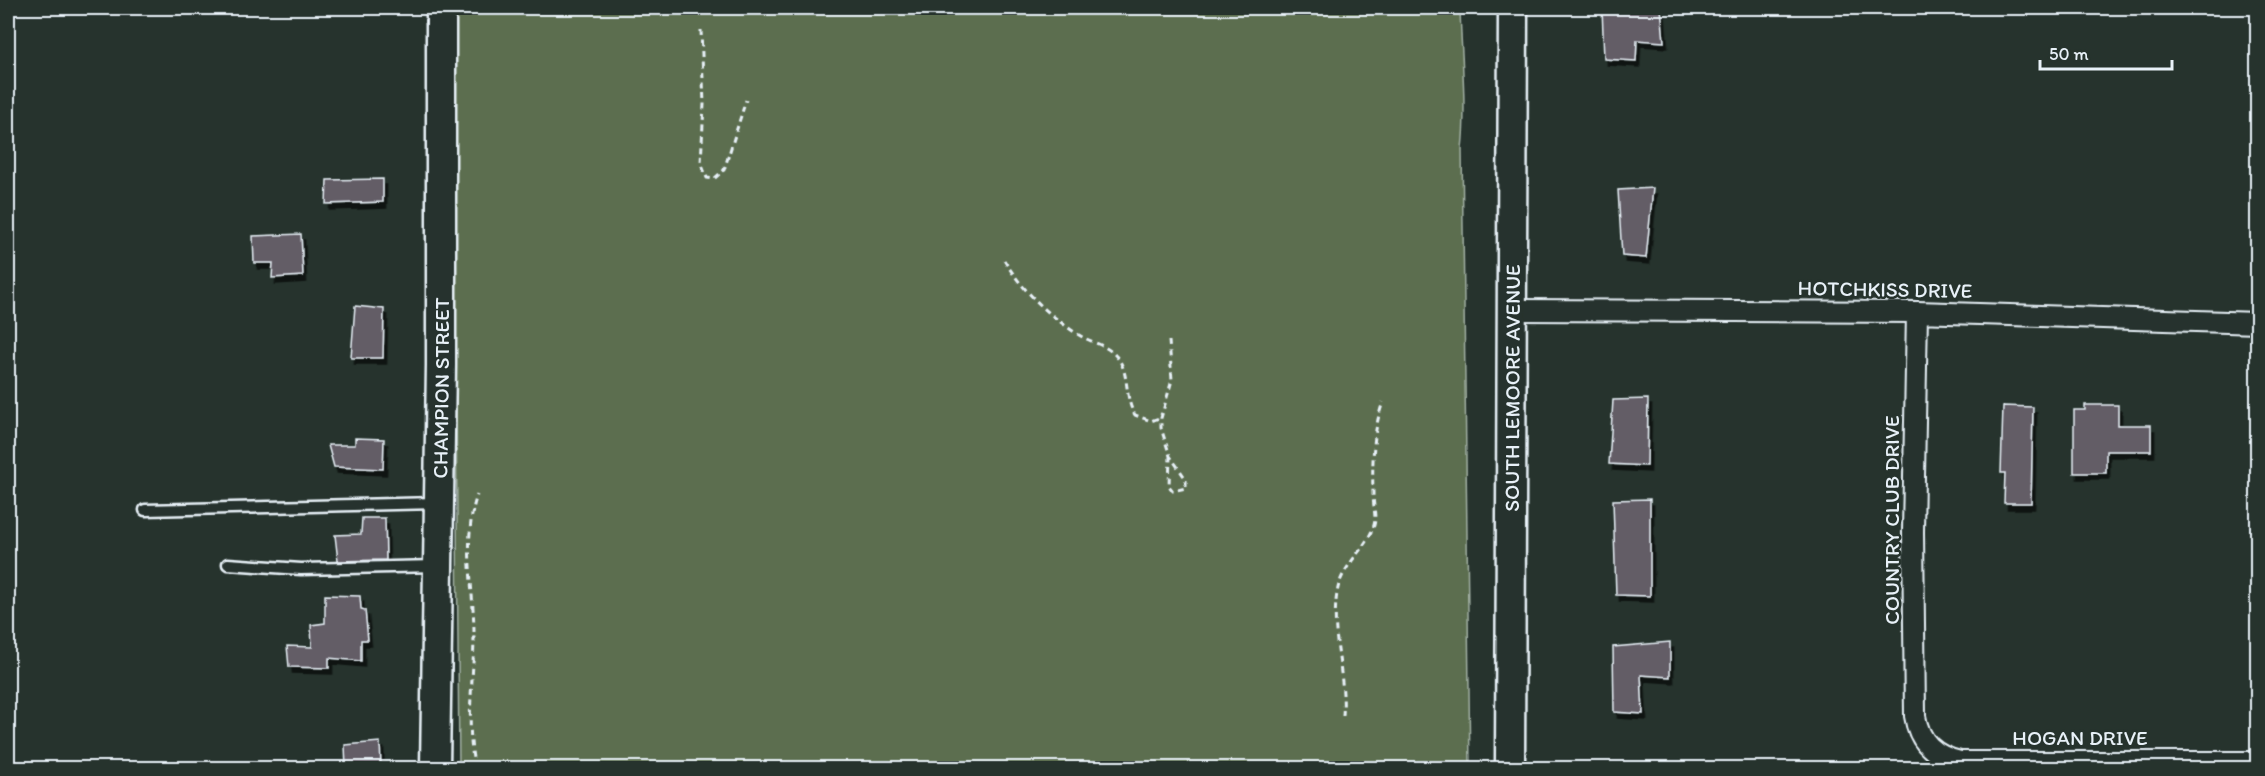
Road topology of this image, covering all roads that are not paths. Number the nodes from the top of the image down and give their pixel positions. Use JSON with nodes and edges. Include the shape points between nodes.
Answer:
{"nodes":[{"id":1,"x":441,"y":8,"type":"edge"},
{"id":2,"x":1513,"y":8,"type":"edge"},
{"id":3,"x":1511,"y":310,"type":"junction"},
{"id":4,"x":1917,"y":312,"type":"junction"},
{"id":5,"x":2258,"y":323,"type":"edge"},
{"id":6,"x":438,"y":503,"type":"junction"},
{"id":7,"x":145,"y":510,"type":"dead end"},
{"id":8,"x":228,"y":564,"type":"dead end"},
{"id":9,"x":437,"y":566,"type":"junction"},
{"id":10,"x":1917,"y":728,"type":"joint"},
{"id":11,"x":2258,"y":762,"type":"edge"},
{"id":12,"x":435,"y":768,"type":"edge"},
{"id":13,"x":1510,"y":768,"type":"edge"}],
"edges":[{"from":1,"to":6,"type":"street","name":"CHAMPION STREET"},
{"from":2,"to":3,"type":"street","name":"SOUTH LEMOORE AVENUE"},
{"from":3,"to":4,"type":"street","name":"HOTCHKISS DRIVE"},
{"from":3,"to":13,"type":"street","name":"SOUTH LEMOORE AVENUE"},
{"from":4,"to":5,"type":"street","name":"HOTCHKISS DRIVE"},
{"from":4,"to":10,"type":"street","name":"COUNTRY CLUB DRIVE","via":[[1913,532]]},
{"from":6,"to":7,"type":"lane"},
{"from":6,"to":9,"type":"street","name":"CHAMPION STREET"},
{"from":8,"to":9,"type":"lane","via":[[301,568]]},
{"from":9,"to":12,"type":"street","name":"CHAMPION STREET"},
{"from":10,"to":11,"type":"street","name":"HOGAN DRIVE","via":[[1936,753],[1960,762]]}]}
